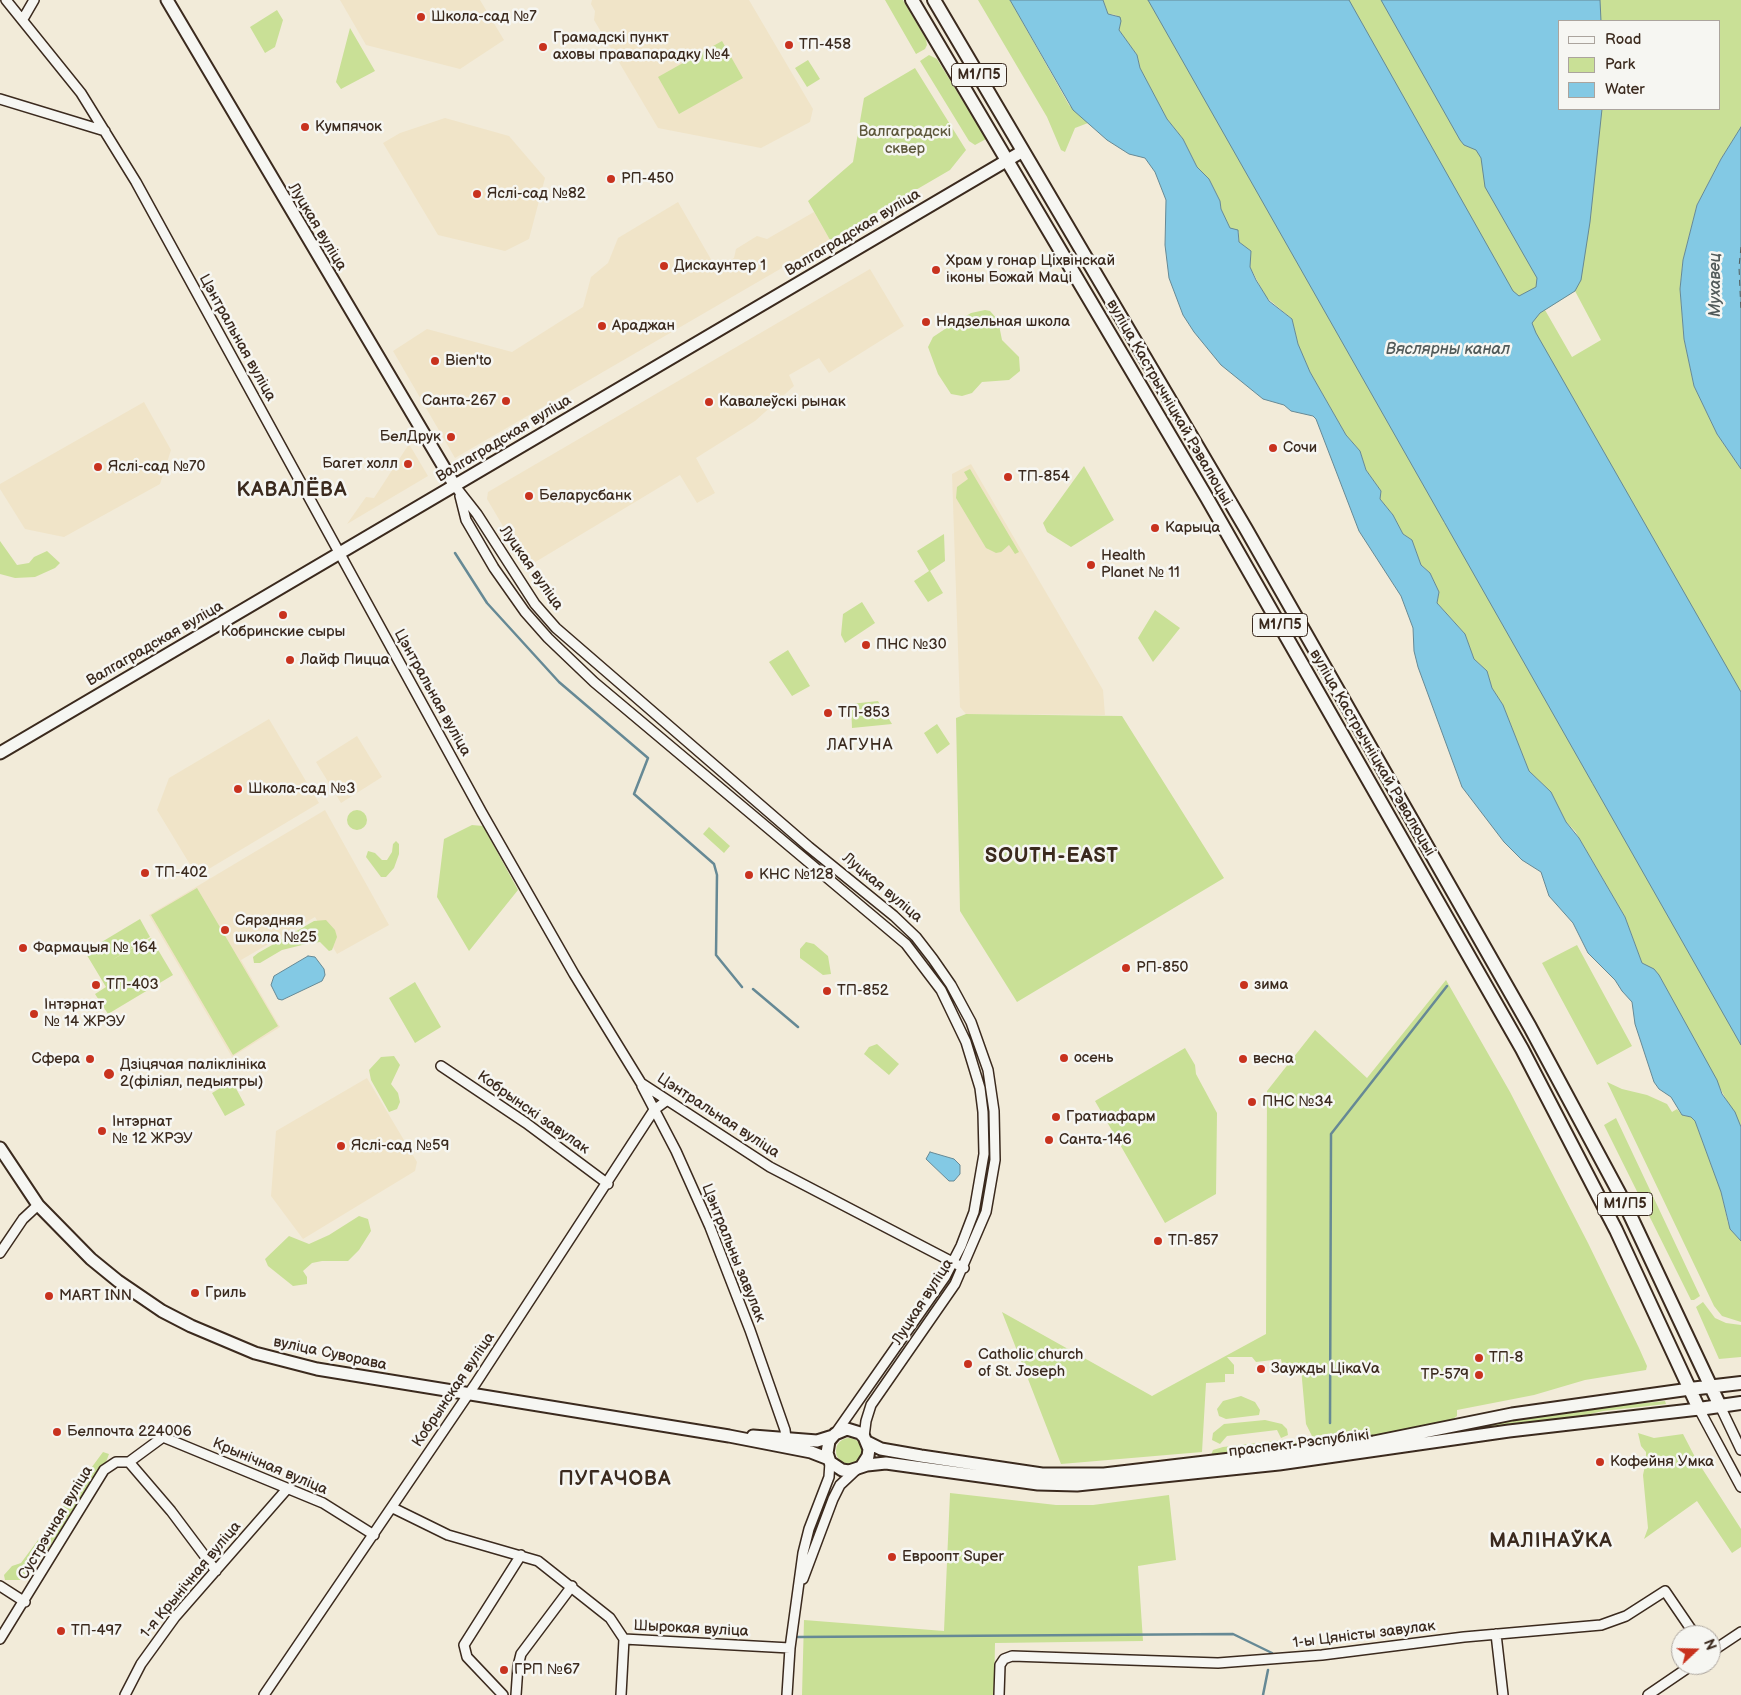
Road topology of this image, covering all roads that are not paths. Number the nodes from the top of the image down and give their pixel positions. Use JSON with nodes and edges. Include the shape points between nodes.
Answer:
{"nodes":[{"id":1,"x":6,"y":0,"type":"edge"},
{"id":2,"x":34,"y":0,"type":"edge"},
{"id":3,"x":167,"y":0,"type":"edge"},
{"id":4,"x":912,"y":0,"type":"edge"},
{"id":5,"x":934,"y":0,"type":"edge"},
{"id":6,"x":23,"y":19,"type":"junction"},
{"id":7,"x":0,"y":99,"type":"edge"},
{"id":8,"x":105,"y":131,"type":"junction"},
{"id":9,"x":1023,"y":151,"type":"junction"},
{"id":10,"x":1006,"y":160,"type":"junction"},
{"id":11,"x":1175,"y":409,"type":"junction"},
{"id":12,"x":1160,"y":418,"type":"junction"},
{"id":13,"x":1199,"y":450,"type":"junction"},
{"id":14,"x":1184,"y":459,"type":"junction"},
{"id":15,"x":457,"y":489,"type":"junction"},
{"id":16,"x":340,"y":553,"type":"junction"},
{"id":17,"x":638,"y":701,"type":"junction"},
{"id":18,"x":629,"y":712,"type":"junction"},
{"id":19,"x":0,"y":753,"type":"edge"},
{"id":20,"x":856,"y":886,"type":"junction"},
{"id":21,"x":847,"y":896,"type":"junction"},
{"id":22,"x":1460,"y":902,"type":"junction"},
{"id":23,"x":1444,"y":910,"type":"junction"},
{"id":24,"x":1477,"y":933,"type":"junction"},
{"id":25,"x":1462,"y":942,"type":"junction"},
{"id":26,"x":441,"y":1066,"type":"dead end"},
{"id":27,"x":641,"y":1083,"type":"junction"},
{"id":28,"x":666,"y":1101,"type":"junction"},
{"id":29,"x":654,"y":1110,"type":"junction"},
{"id":30,"x":0,"y":1148,"type":"edge"},
{"id":31,"x":608,"y":1184,"type":"junction"},
{"id":32,"x":38,"y":1206,"type":"junction"},
{"id":33,"x":0,"y":1253,"type":"edge"},
{"id":34,"x":954,"y":1263,"type":"junction"},
{"id":35,"x":964,"y":1268,"type":"junction"},
{"id":36,"x":1741,"y":1382,"type":"edge"},
{"id":37,"x":1710,"y":1386,"type":"junction"},
{"id":38,"x":1690,"y":1389,"type":"junction"},
{"id":39,"x":470,"y":1392,"type":"junction"},
{"id":40,"x":1741,"y":1403,"type":"edge"},
{"id":41,"x":1720,"y":1406,"type":"junction"},
{"id":42,"x":1699,"y":1409,"type":"junction"},
{"id":43,"x":834,"y":1435,"type":"junction"},
{"id":44,"x":729,"y":1436,"type":"junction"},
{"id":45,"x":786,"y":1438,"type":"junction"},
{"id":46,"x":866,"y":1440,"type":"junction"},
{"id":47,"x":1741,"y":1450,"type":"edge"},
{"id":48,"x":830,"y":1460,"type":"junction"},
{"id":49,"x":129,"y":1462,"type":"junction"},
{"id":50,"x":858,"y":1469,"type":"junction"},
{"id":51,"x":1741,"y":1487,"type":"edge"},
{"id":52,"x":287,"y":1489,"type":"junction"},
{"id":53,"x":393,"y":1508,"type":"junction"},
{"id":54,"x":374,"y":1535,"type":"junction"},
{"id":55,"x":521,"y":1555,"type":"junction"},
{"id":56,"x":216,"y":1571,"type":"junction"},
{"id":57,"x":0,"y":1586,"type":"edge"},
{"id":58,"x":572,"y":1586,"type":"junction"},
{"id":59,"x":798,"y":1591,"type":"junction"},
{"id":60,"x":25,"y":1602,"type":"junction"},
{"id":61,"x":1688,"y":1625,"type":"edge"},
{"id":62,"x":1741,"y":1632,"type":"edge"},
{"id":63,"x":1496,"y":1634,"type":"junction"},
{"id":64,"x":0,"y":1639,"type":"edge"},
{"id":65,"x":624,"y":1639,"type":"junction"},
{"id":66,"x":1721,"y":1645,"type":"edge"},
{"id":67,"x":790,"y":1648,"type":"junction"},
{"id":68,"x":1678,"y":1675,"type":"edge"},
{"id":69,"x":1651,"y":1694,"type":"edge"},
{"id":70,"x":125,"y":1695,"type":"edge"},
{"id":71,"x":264,"y":1695,"type":"edge"},
{"id":72,"x":503,"y":1695,"type":"edge"},
{"id":73,"x":516,"y":1695,"type":"edge"},
{"id":74,"x":621,"y":1695,"type":"edge"},
{"id":75,"x":787,"y":1695,"type":"edge"},
{"id":76,"x":999,"y":1695,"type":"edge"},
{"id":77,"x":1503,"y":1695,"type":"edge"}],
"edges":[{"from":1,"to":6,"type":"street","name":"Цэнтральная вуліца"},
{"from":2,"to":6,"type":"street"},
{"from":3,"to":15,"type":"main road","name":"Луцкая вуліца"},
{"from":4,"to":10,"type":"highway","name":"вуліца Кастрычніцкай Рэвалюцыі","number":"М1/П5"},
{"from":5,"to":9,"type":"highway","name":"вуліца Кастрычніцкай Рэвалюцыі","number":"М1/П5"},
{"from":6,"to":8,"type":"street","name":"Цэнтральная вуліца","via":[[72,81]]},
{"from":7,"to":8,"type":"street"},
{"from":8,"to":16,"type":"street","name":"Цэнтральная вуліца"},
{"from":9,"to":10,"type":"main road","name":"Валгаградская вуліца"},
{"from":9,"to":11,"type":"highway","name":"вуліца Кастрычніцкай Рэвалюцыі","number":"М1/П5"},
{"from":10,"to":12,"type":"highway","name":"вуліца Кастрычніцкай Рэвалюцыі","number":"М1/П5"},
{"from":10,"to":15,"type":"main road","name":"Валгаградская вуліца"},
{"from":11,"to":12,"type":"highway"},
{"from":11,"to":13,"type":"highway","name":"вуліца Кастрычніцкай Рэвалюцыі","number":"М1/П5"},
{"from":12,"to":14,"type":"highway","name":"вуліца Кастрычніцкай Рэвалюцыі","number":"М1/П5"},
{"from":13,"to":14,"type":"highway"},
{"from":13,"to":22,"type":"highway","name":"вуліца Кастрычніцкай Рэвалюцыі","number":"М1/П5"},
{"from":14,"to":23,"type":"highway","name":"вуліца Кастрычніцкай Рэвалюцыі","number":"М1/П5"},
{"from":15,"to":16,"type":"main road","name":"Валгаградская вуліца"},
{"from":15,"to":17,"type":"street","name":"Луцкая вуліца","via":[[477,514],[535,604],[556,628]]},
{"from":15,"to":18,"type":"street","name":"Луцкая вуліца","via":[[466,520],[525,612],[561,651]]},
{"from":16,"to":19,"type":"main road","name":"Валгаградская вуліца"},
{"from":16,"to":27,"type":"street","name":"Цэнтральная вуліца","via":[[528,895]]},
{"from":17,"to":18,"type":"street"},
{"from":17,"to":20,"type":"street","name":"Луцкая вуліца"},
{"from":18,"to":21,"type":"street","name":"Луцкая вуліца"},
{"from":20,"to":21,"type":"street"},
{"from":20,"to":35,"type":"street","name":"Луцкая вуліца","via":[[894,916],[933,959],[965,1010],[988,1070],[996,1138],[993,1177],[986,1212]]},
{"from":21,"to":34,"type":"street","name":"Луцкая вуліца","via":[[906,944],[941,990],[958,1022],[977,1075],[983,1112],[981,1182],[974,1212]]},
{"from":22,"to":23,"type":"highway"},
{"from":22,"to":24,"type":"highway","name":"вуліца Кастрычніцкай Рэвалюцыі","number":"М1/П5"},
{"from":23,"to":25,"type":"highway","name":"вуліца Кастрычніцкай Рэвалюцыі","number":"М1/П5"},
{"from":24,"to":25,"type":"highway"},
{"from":24,"to":37,"type":"highway","name":"вуліца Кастрычніцкай Рэвалюцыі","number":"М1/П5","via":[[1623,1200]]},
{"from":25,"to":38,"type":"highway","name":"вуліца Кастрычніцкай Рэвалюцыі","number":"М1/П5","via":[[1578,1152]]},
{"from":26,"to":31,"type":"street","name":"Кобрынскі завулак"},
{"from":27,"to":28,"type":"street","name":"Цэнтральная вуліца"},
{"from":27,"to":29,"type":"street","name":"Цэнтральны завулак"},
{"from":28,"to":29,"type":"street","name":"Кобрынская вуліца"},
{"from":28,"to":34,"type":"street","name":"Цэнтральная вуліца","via":[[770,1167]]},
{"from":29,"to":31,"type":"street","name":"Кобрынская вуліца"},
{"from":29,"to":45,"type":"street","name":"Цэнтральны завулак","via":[[676,1151],[733,1286]]},
{"from":30,"to":32,"type":"main road","name":"вуліца Суворава"},
{"from":31,"to":39,"type":"street","name":"Кобрынская вуліца"},
{"from":32,"to":33,"type":"street","via":[[24,1219]]},
{"from":32,"to":39,"type":"main road","name":"вуліца Суворава","via":[[118,1282],[162,1311],[210,1336],[255,1353],[317,1369]]},
{"from":34,"to":35,"type":"street","name":"Цэнтральная вуліца"},
{"from":34,"to":43,"type":"street","name":"Луцкая вуліца"},
{"from":35,"to":46,"type":"street","name":"Луцкая вуліца","via":[[871,1405],[866,1421]]},
{"from":36,"to":37,"type":"highway","name":"праспект Рэспублікі"},
{"from":37,"to":38,"type":"highway","name":"праспект Рэспублікі"},
{"from":37,"to":41,"type":"highway","name":"вуліца Кастрычніцкай Рэвалюцыі"},
{"from":38,"to":42,"type":"highway","name":"вуліца Кастрычніцкай Рэвалюцыі","number":"М1/П5"},
{"from":38,"to":46,"type":"main road","name":"праспект Рэспублікі","via":[[1512,1414],[1374,1442],[1104,1474],[1042,1474],[881,1449]]},
{"from":39,"to":44,"type":"main road","name":"вуліца Суворава"},
{"from":39,"to":53,"type":"street","name":"Кобрынская вуліца"},
{"from":40,"to":41,"type":"highway","name":"праспект Рэспублікі"},
{"from":41,"to":42,"type":"highway","name":"праспект Рэспублікі"},
{"from":41,"to":47,"type":"street"},
{"from":42,"to":50,"type":"main road","name":"праспект Рэспублікі","via":[[1509,1431],[1280,1464],[1077,1484],[1038,1484],[910,1465],[880,1463]]},
{"from":42,"to":51,"type":"street"},
{"from":43,"to":45,"type":"main road","name":"вуліца Суворава","via":[[817,1441]]},
{"from":43,"to":46,"type":"main road","name":"праспект Рэспублікі","via":[[847,1429],[860,1433]]},
{"from":43,"to":48,"type":"main road","via":[[827,1447]]},
{"from":44,"to":45,"type":"main road","name":"вуліца Суворава"},
{"from":44,"to":48,"type":"main road","name":"вуліца Суворава","via":[[810,1452]]},
{"from":46,"to":50,"type":"main road","via":[[868,1456]]},
{"from":48,"to":50,"type":"main road","name":"праспект Рэспублікі","via":[[842,1470]]},
{"from":48,"to":59,"type":"street","via":[[826,1484],[809,1530]]},
{"from":49,"to":52,"type":"street","name":"Крынічная вуліца","via":[[163,1436]]},
{"from":49,"to":56,"type":"street","via":[[171,1510]]},
{"from":49,"to":60,"type":"street","name":"Сустрэчная вуліца","via":[[116,1462],[104,1470]]},
{"from":50,"to":59,"type":"street","via":[[840,1485],[833,1499]]},
{"from":52,"to":54,"type":"street","name":"Крынічная вуліца","via":[[323,1503]]},
{"from":52,"to":56,"type":"street","name":"1-я Крынічная вуліца"},
{"from":53,"to":54,"type":"street","name":"Кобрынская вуліца"},
{"from":53,"to":55,"type":"street","name":"Шырокая вуліца","via":[[448,1535]]},
{"from":54,"to":71,"type":"street","name":"Кобрынская вуліца"},
{"from":55,"to":58,"type":"street","name":"Шырокая вуліца","via":[[544,1564]]},
{"from":55,"to":72,"type":"street","via":[[464,1645],[467,1657]]},
{"from":56,"to":70,"type":"street","name":"1-я Крынічная вуліца","via":[[165,1630],[135,1673]]},
{"from":57,"to":60,"type":"street"},
{"from":58,"to":65,"type":"street","name":"Шырокая вуліца","via":[[613,1621]]},
{"from":58,"to":73,"type":"street","via":[[521,1654]]},
{"from":59,"to":67,"type":"street"},
{"from":60,"to":64,"type":"street","name":"Сустрэчная вуліца"},
{"from":61,"to":63,"type":"street","name":"1-ы Цяністы завулак","via":[[1665,1591],[1610,1623]]},
{"from":62,"to":66,"type":"street"},
{"from":63,"to":76,"type":"street","name":"1-ы Цяністы завулак","via":[[1238,1662],[1020,1655],[1004,1659],[999,1669]]},
{"from":63,"to":77,"type":"street"},
{"from":65,"to":67,"type":"street","name":"Шырокая вуліца"},
{"from":65,"to":74,"type":"street"},
{"from":67,"to":75,"type":"street"},
{"from":68,"to":69,"type":"street"}]}
